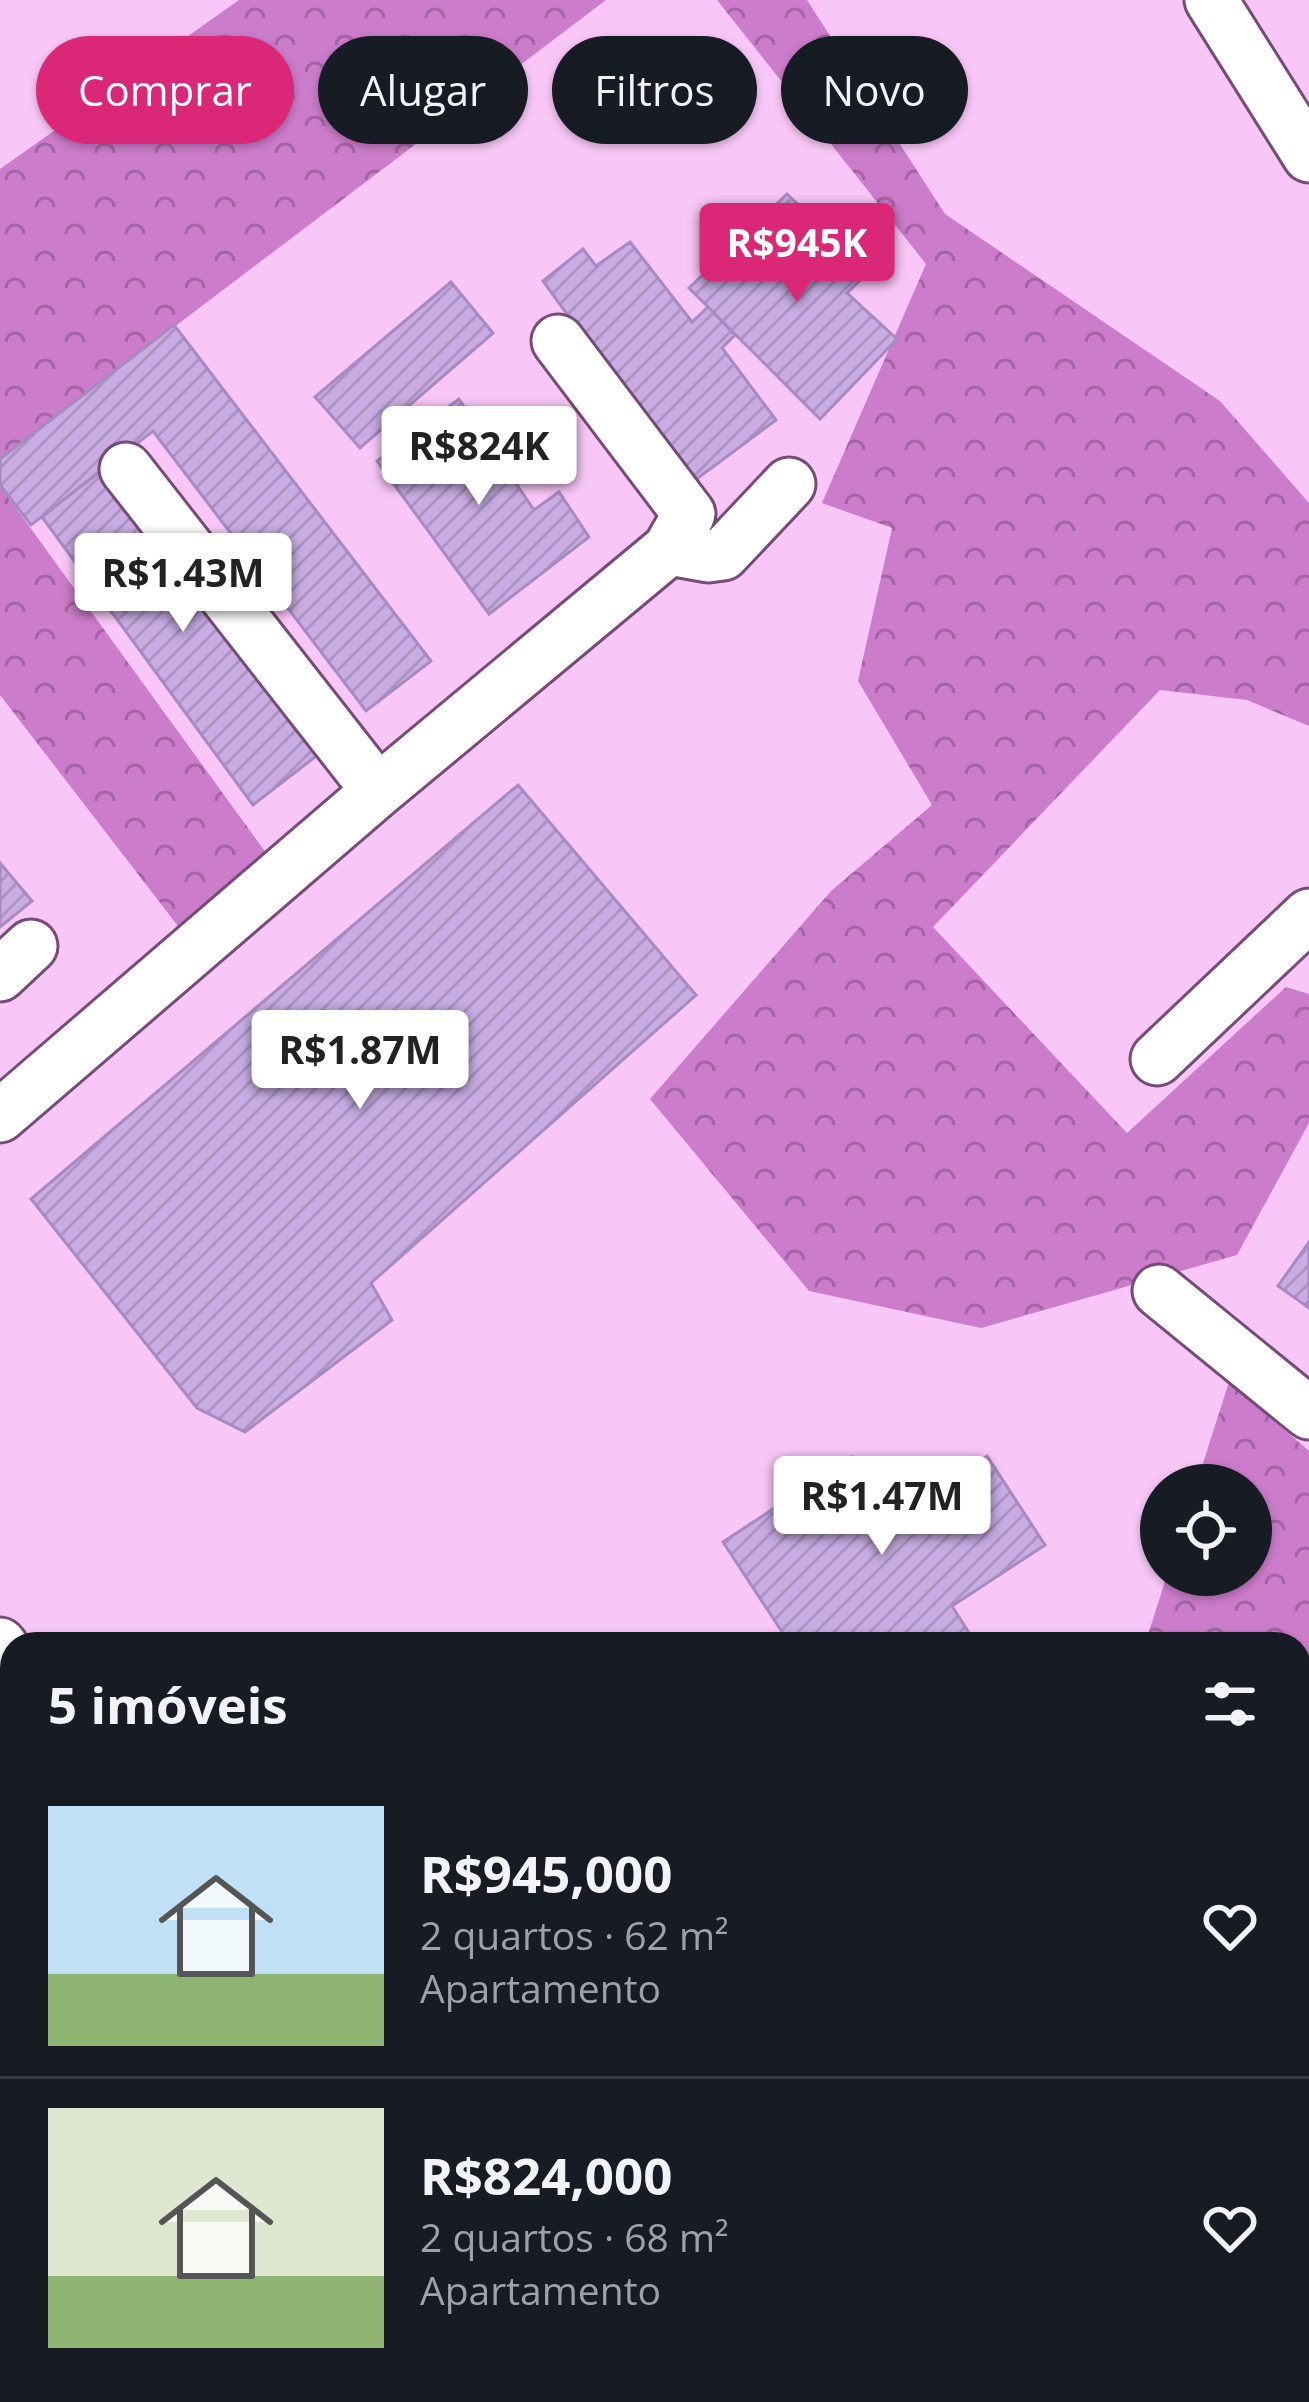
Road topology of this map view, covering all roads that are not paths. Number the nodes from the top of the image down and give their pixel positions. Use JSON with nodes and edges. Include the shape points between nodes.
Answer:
{"nodes":[{"id":1,"x":1211,"y":0,"type":"edge"},
{"id":2,"x":1309,"y":155,"type":"edge"},
{"id":3,"x":558,"y":341,"type":"dead end"},
{"id":4,"x":126,"y":469,"type":"dead end"},
{"id":5,"x":789,"y":484,"type":"dead end"},
{"id":6,"x":669,"y":549,"type":"junction"},
{"id":7,"x":378,"y":791,"type":"junction"},
{"id":8,"x":1309,"y":915,"type":"edge"},
{"id":9,"x":1157,"y":1058,"type":"dead end"},
{"id":10,"x":0,"y":1117,"type":"edge"},
{"id":11,"x":1159,"y":1291,"type":"dead end"},
{"id":12,"x":1309,"y":1413,"type":"edge"}],
"edges":[{"from":1,"to":2,"type":"street"},
{"from":3,"to":6,"type":"street","via":[[689,514]]},
{"from":4,"to":7,"type":"street"},
{"from":5,"to":6,"type":"street","via":[[722,554]]},
{"from":6,"to":7,"type":"street"},
{"from":7,"to":10,"type":"street"},
{"from":8,"to":9,"type":"street"},
{"from":11,"to":12,"type":"street"}]}
